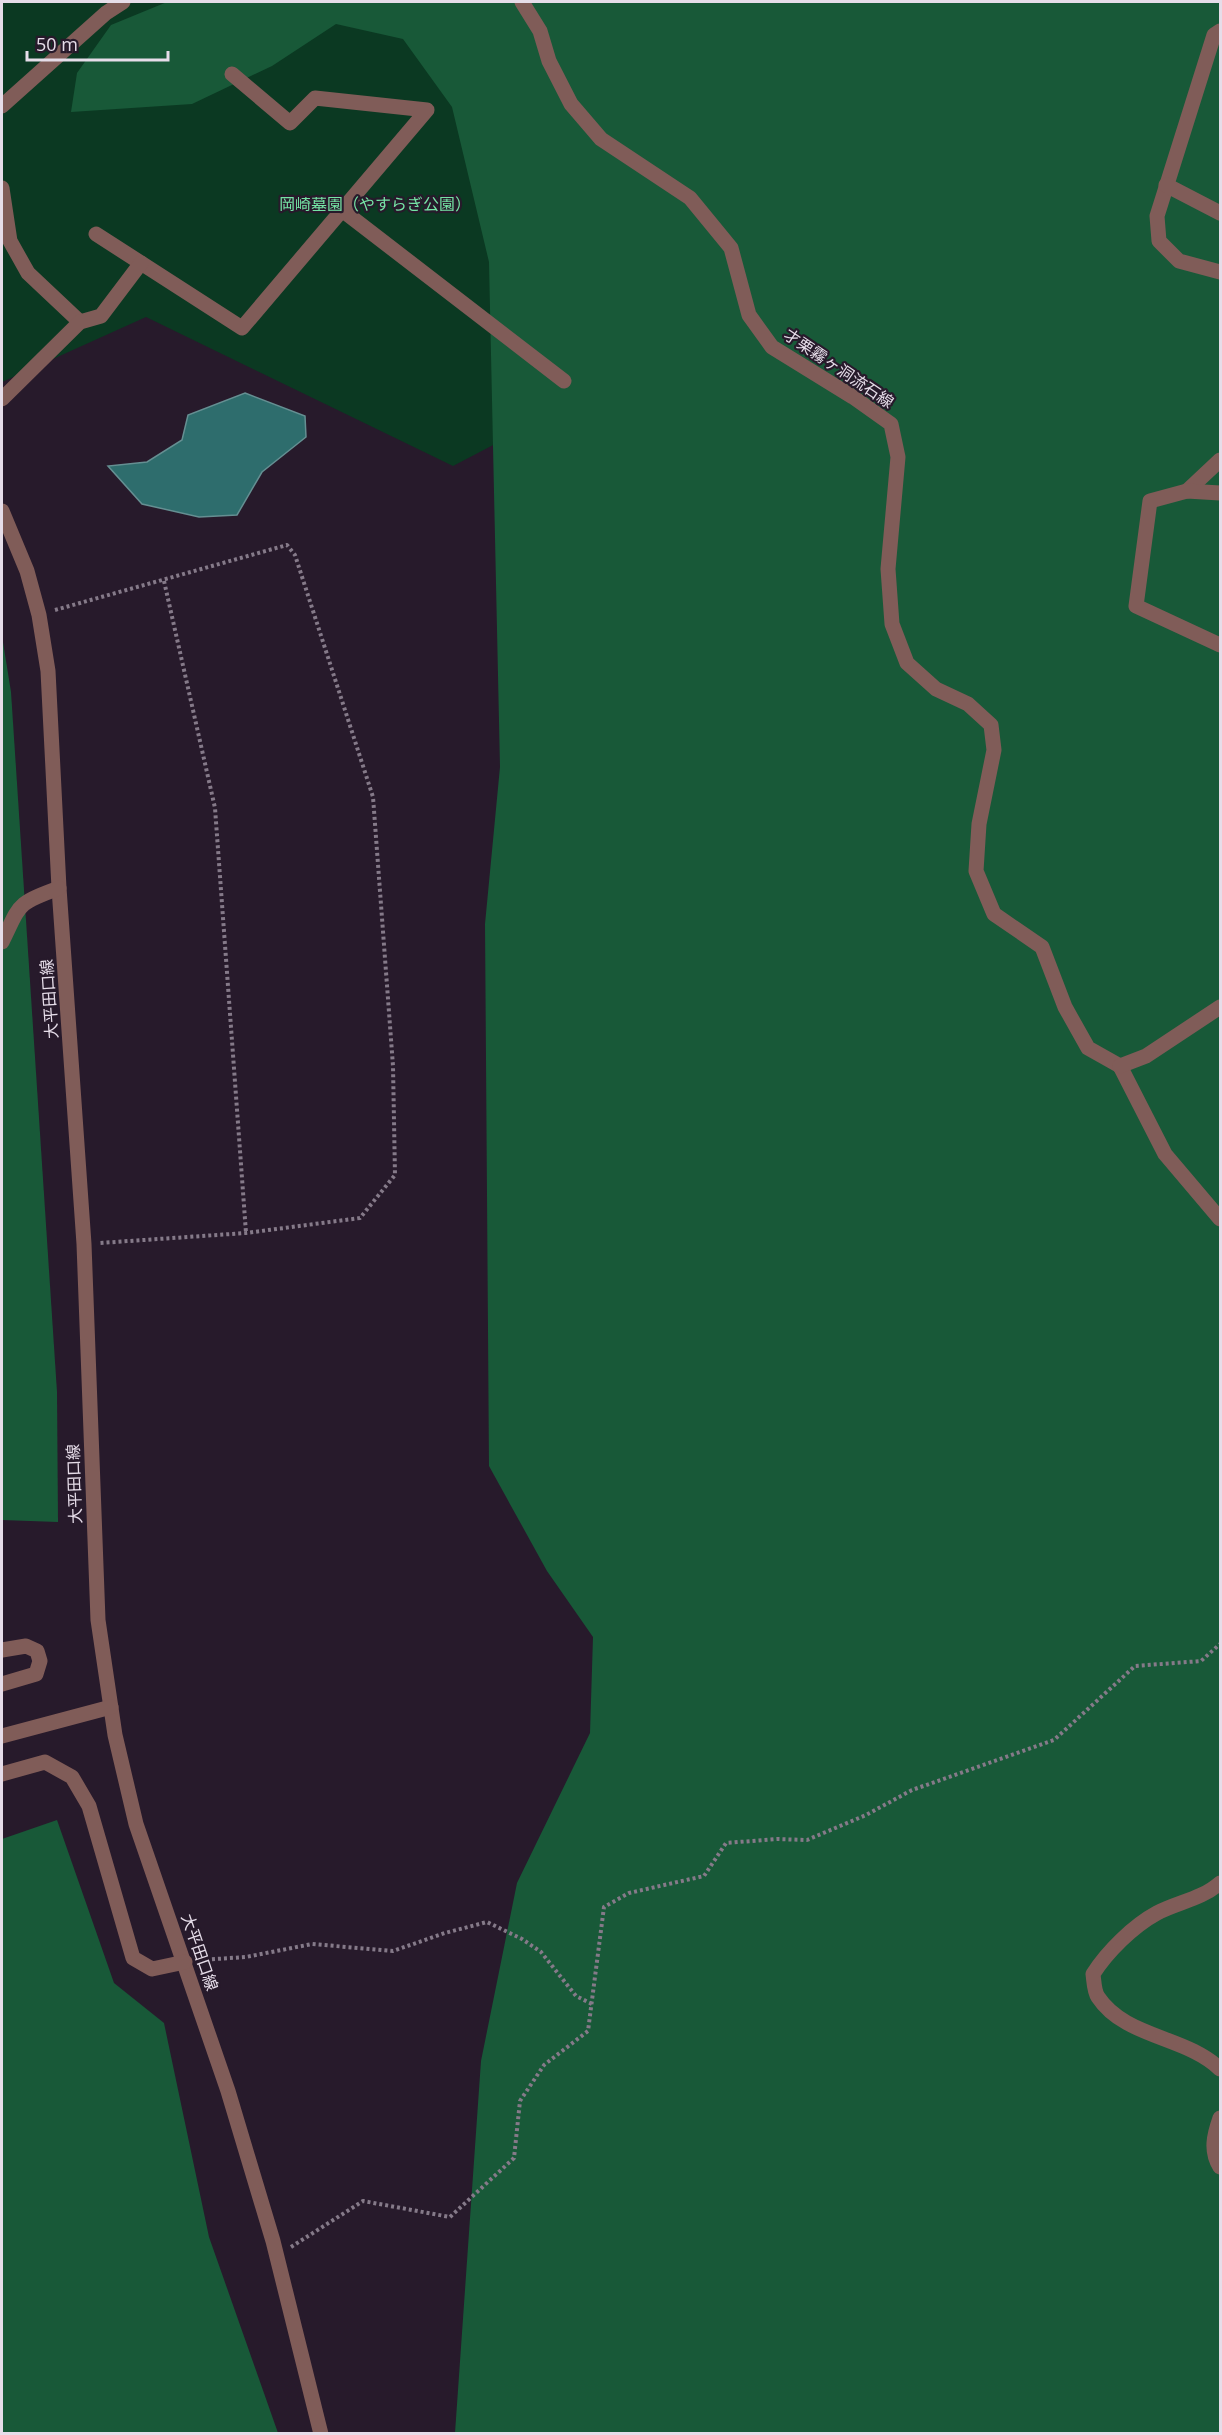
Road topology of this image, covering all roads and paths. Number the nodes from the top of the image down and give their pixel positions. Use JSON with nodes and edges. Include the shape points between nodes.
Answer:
{"nodes":[{"id":1,"x":123,"y":2,"type":"edge"},
{"id":2,"x":522,"y":2,"type":"edge"},
{"id":3,"x":1221,"y":31,"type":"edge"},
{"id":4,"x":232,"y":74,"type":"dead end"},
{"id":5,"x":2,"y":106,"type":"edge"},
{"id":6,"x":1166,"y":185,"type":"junction"},
{"id":7,"x":2,"y":188,"type":"edge"},
{"id":8,"x":342,"y":210,"type":"junction"},
{"id":9,"x":1221,"y":213,"type":"edge"},
{"id":10,"x":96,"y":234,"type":"dead end"},
{"id":11,"x":141,"y":263,"type":"junction"},
{"id":12,"x":1221,"y":272,"type":"edge"},
{"id":13,"x":80,"y":322,"type":"junction"},
{"id":14,"x":564,"y":381,"type":"dead end"},
{"id":15,"x":2,"y":399,"type":"edge"},
{"id":16,"x":1221,"y":460,"type":"edge"},
{"id":17,"x":1187,"y":491,"type":"junction"},
{"id":18,"x":1221,"y":493,"type":"edge"},
{"id":19,"x":2,"y":511,"type":"edge"},
{"id":20,"x":164,"y":581,"type":"junction"},
{"id":21,"x":39,"y":615,"type":"junction"},
{"id":22,"x":1221,"y":645,"type":"edge"},
{"id":23,"x":59,"y":888,"type":"junction"},
{"id":24,"x":2,"y":942,"type":"edge"},
{"id":25,"x":1221,"y":1007,"type":"edge"},
{"id":26,"x":1120,"y":1066,"type":"junction"},
{"id":27,"x":1221,"y":1219,"type":"edge"},
{"id":28,"x":246,"y":1233,"type":"junction"},
{"id":29,"x":84,"y":1244,"type":"junction"},
{"id":30,"x":1221,"y":1644,"type":"edge"},
{"id":31,"x":2,"y":1650,"type":"edge"},
{"id":32,"x":2,"y":1684,"type":"edge"},
{"id":33,"x":111,"y":1707,"type":"junction"},
{"id":34,"x":2,"y":1736,"type":"edge"},
{"id":35,"x":2,"y":1774,"type":"edge"},
{"id":36,"x":1221,"y":1883,"type":"edge"},
{"id":37,"x":185,"y":1962,"type":"junction"},
{"id":38,"x":592,"y":2004,"type":"junction"},
{"id":39,"x":1221,"y":2069,"type":"edge"},
{"id":40,"x":1221,"y":2118,"type":"edge"},
{"id":41,"x":1221,"y":2167,"type":"edge"},
{"id":42,"x":276,"y":2256,"type":"junction"},
{"id":43,"x":321,"y":2433,"type":"edge"}],
"edges":[{"from":1,"to":5,"type":"street"},
{"from":2,"to":26,"type":"street","name":"才栗霧ヶ洞流石線","via":[[540,31],[549,61],[571,104],[586,122],[601,139],[690,198],[731,248],[749,315],[772,347],[891,424],[898,458],[888,569],[892,624],[907,663],[936,689],[968,705],[991,725],[994,750],[979,824],[976,872],[994,914],[1042,947],[1065,1006],[1088,1048]]},
{"from":3,"to":6,"type":"street","via":[[1210,44]]},
{"from":4,"to":8,"type":"street","via":[[290,123],[315,98],[427,110]]},
{"from":6,"to":9,"type":"street"},
{"from":6,"to":12,"type":"street","via":[[1157,216],[1159,242],[1179,261]]},
{"from":7,"to":13,"type":"street","via":[[10,241],[28,273]]},
{"from":8,"to":11,"type":"street","via":[[242,328]]},
{"from":8,"to":14,"type":"street"},
{"from":10,"to":11,"type":"street"},
{"from":11,"to":13,"type":"street","via":[[101,316]]},
{"from":13,"to":15,"type":"street"},
{"from":16,"to":17,"type":"street"},
{"from":17,"to":18,"type":"street"},
{"from":17,"to":22,"type":"street","via":[[1150,501],[1136,606]]},
{"from":19,"to":21,"type":"street","name":"大平田口線","via":[[27,571]]},
{"from":20,"to":21,"type":"path"},
{"from":20,"to":28,"type":"path","via":[[215,808]]},
{"from":20,"to":28,"type":"path","via":[[287,545],[295,555],[373,797],[393,1066],[395,1175],[360,1218]]},
{"from":21,"to":23,"type":"street","name":"大平田口線","via":[[48,670]]},
{"from":23,"to":24,"type":"street","via":[[31,898],[17,910]]},
{"from":23,"to":29,"type":"street","name":"大平田口線"},
{"from":25,"to":26,"type":"street","via":[[1146,1056]]},
{"from":26,"to":27,"type":"street","via":[[1165,1154]]},
{"from":28,"to":29,"type":"path"},
{"from":29,"to":33,"type":"street","name":"大平田口線","via":[[98,1620]]},
{"from":30,"to":38,"type":"path","via":[[1201,1661],[1134,1666],[1054,1740],[912,1790],[807,1840],[726,1843],[704,1876],[629,1893],[604,1907]]},
{"from":31,"to":32,"type":"street","via":[[26,1646],[37,1651],[40,1661],[36,1674]]},
{"from":33,"to":34,"type":"street"},
{"from":33,"to":37,"type":"street","name":"大平田口線","via":[[136,1824]]},
{"from":35,"to":37,"type":"street","via":[[45,1762],[72,1777],[89,1806],[133,1958],[152,1969]]},
{"from":36,"to":39,"type":"street","via":[[1156,1914],[1107,1952],[1093,1974],[1096,1995],[1113,2014],[1185,2046]]},
{"from":37,"to":38,"type":"path","via":[[246,1957],[312,1944],[393,1951],[487,1922],[541,1952],[576,1996]]},
{"from":37,"to":42,"type":"street","name":"大平田口線"},
{"from":38,"to":42,"type":"path","via":[[588,2031],[544,2065],[520,2101],[514,2158],[450,2217],[363,2201]]},
{"from":40,"to":41,"type":"street","via":[[1214,2135],[1215,2159]]},
{"from":42,"to":43,"type":"street","name":"大平田口線"}]}
